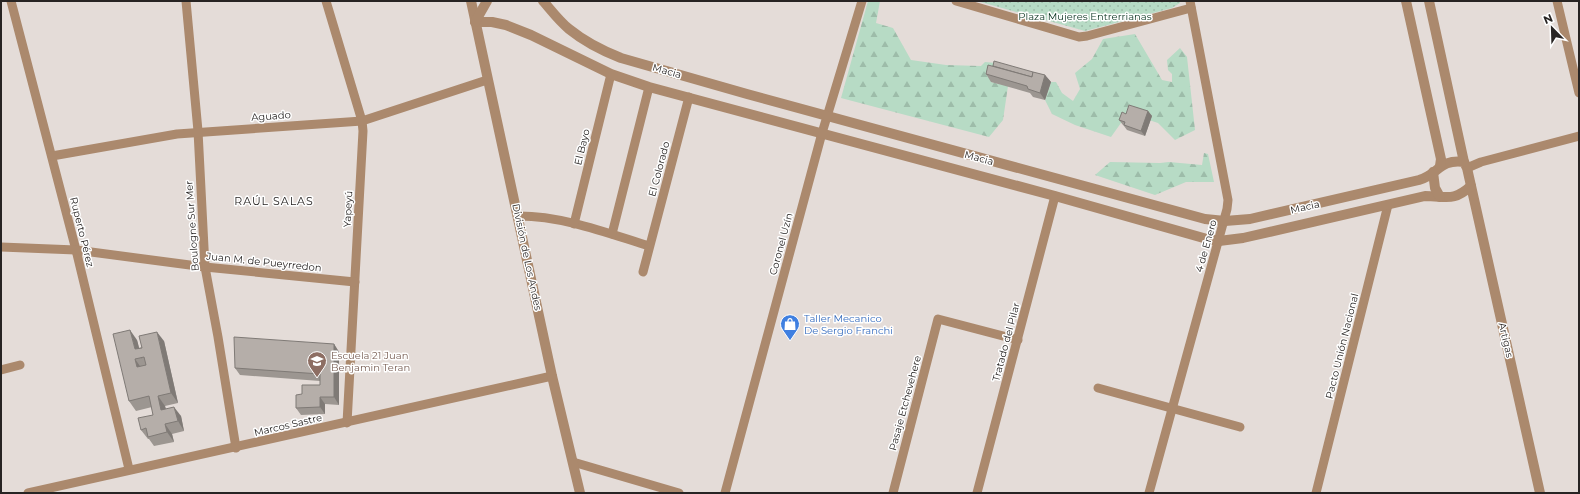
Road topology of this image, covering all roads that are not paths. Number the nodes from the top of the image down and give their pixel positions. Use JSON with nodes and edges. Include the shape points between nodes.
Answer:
{"nodes":[{"id":1,"x":11,"y":1,"type":"edge"},
{"id":2,"x":186,"y":1,"type":"edge"},
{"id":3,"x":326,"y":1,"type":"edge"},
{"id":4,"x":471,"y":1,"type":"edge"},
{"id":5,"x":486,"y":1,"type":"edge"},
{"id":6,"x":543,"y":1,"type":"edge"},
{"id":7,"x":862,"y":1,"type":"edge"},
{"id":8,"x":956,"y":1,"type":"edge"},
{"id":9,"x":1406,"y":1,"type":"edge"},
{"id":10,"x":1429,"y":1,"type":"edge"},
{"id":11,"x":1557,"y":1,"type":"edge"},
{"id":12,"x":1190,"y":5,"type":"edge"},
{"id":13,"x":475,"y":22,"type":"junction"},
{"id":14,"x":611,"y":74,"type":"junction"},
{"id":15,"x":488,"y":80,"type":"junction"},
{"id":16,"x":649,"y":86,"type":"junction"},
{"id":17,"x":1579,"y":93,"type":"edge"},
{"id":18,"x":689,"y":97,"type":"junction"},
{"id":19,"x":828,"y":116,"type":"junction"},
{"id":20,"x":362,"y":121,"type":"junction"},
{"id":21,"x":198,"y":131,"type":"junction"},
{"id":22,"x":822,"y":133,"type":"junction"},
{"id":23,"x":1579,"y":136,"type":"edge"},
{"id":24,"x":52,"y":156,"type":"junction"},
{"id":25,"x":1466,"y":165,"type":"junction"},
{"id":26,"x":1437,"y":169,"type":"junction"},
{"id":27,"x":1471,"y":186,"type":"junction"},
{"id":28,"x":1055,"y":196,"type":"junction"},
{"id":29,"x":1440,"y":197,"type":"junction"},
{"id":30,"x":1388,"y":205,"type":"junction"},
{"id":31,"x":519,"y":216,"type":"junction"},
{"id":32,"x":1225,"y":221,"type":"junction"},
{"id":33,"x":574,"y":224,"type":"junction"},
{"id":34,"x":612,"y":234,"type":"junction"},
{"id":35,"x":1219,"y":241,"type":"junction"},
{"id":36,"x":649,"y":246,"type":"junction"},
{"id":37,"x":1,"y":247,"type":"edge"},
{"id":38,"x":76,"y":250,"type":"junction"},
{"id":39,"x":205,"y":267,"type":"junction"},
{"id":40,"x":643,"y":272,"type":"dead end"},
{"id":41,"x":355,"y":282,"type":"junction"},
{"id":42,"x":1018,"y":340,"type":"junction"},
{"id":43,"x":20,"y":365,"type":"dead end"},
{"id":44,"x":1,"y":370,"type":"edge"},
{"id":45,"x":552,"y":376,"type":"junction"},
{"id":46,"x":1098,"y":388,"type":"dead end"},
{"id":47,"x":1172,"y":407,"type":"junction"},
{"id":48,"x":347,"y":422,"type":"junction"},
{"id":49,"x":1240,"y":427,"type":"dead end"},
{"id":50,"x":236,"y":448,"type":"junction"},
{"id":51,"x":573,"y":462,"type":"junction"},
{"id":52,"x":129,"y":469,"type":"junction"},
{"id":53,"x":28,"y":493,"type":"edge"},
{"id":54,"x":580,"y":493,"type":"edge"},
{"id":55,"x":679,"y":493,"type":"edge"},
{"id":56,"x":726,"y":493,"type":"edge"},
{"id":57,"x":893,"y":493,"type":"edge"},
{"id":58,"x":977,"y":493,"type":"edge"},
{"id":59,"x":1149,"y":493,"type":"edge"},
{"id":60,"x":1316,"y":493,"type":"edge"},
{"id":61,"x":1540,"y":493,"type":"edge"}],
"edges":[{"from":1,"to":24,"type":"street","name":"Ruperto Pérez"},
{"from":2,"to":21,"type":"street","name":"Boulogne Sur Mer"},
{"from":3,"to":20,"type":"street","name":"Yapeyú"},
{"from":4,"to":13,"type":"street","name":"División de Los Andes"},
{"from":5,"to":13,"type":"street"},
{"from":6,"to":19,"type":"street","name":"Macia","via":[[568,28],[583,39],[621,58]]},
{"from":7,"to":19,"type":"street","name":"Coronel Uzín"},
{"from":8,"to":12,"type":"street","via":[[1079,37]]},
{"from":9,"to":26,"type":"street","via":[[1441,159]]},
{"from":10,"to":25,"type":"street"},
{"from":11,"to":17,"type":"street"},
{"from":12,"to":32,"type":"street","name":"4 de Enero","via":[[1228,200]]},
{"from":13,"to":14,"type":"street","name":"Macia","via":[[506,25]]},
{"from":13,"to":15,"type":"street","name":"División de Los Andes"},
{"from":14,"to":16,"type":"street","name":"Macia"},
{"from":14,"to":33,"type":"street","name":"El Bayo"},
{"from":15,"to":20,"type":"street","name":"Aguado"},
{"from":15,"to":31,"type":"street","name":"División de Los Andes"},
{"from":16,"to":18,"type":"street","name":"Macia"},
{"from":16,"to":34,"type":"street"},
{"from":18,"to":22,"type":"street","name":"Macia"},
{"from":18,"to":36,"type":"street","name":"El Colorado"},
{"from":19,"to":22,"type":"street","name":"Coronel Uzín"},
{"from":19,"to":32,"type":"street","name":"Macia","via":[[1205,219]]},
{"from":20,"to":21,"type":"street","name":"Aguado"},
{"from":20,"to":41,"type":"street","name":"Yapeyú"},
{"from":21,"to":24,"type":"street","name":"Aguado"},
{"from":21,"to":39,"type":"street","name":"Boulogne Sur Mer"},
{"from":22,"to":28,"type":"street","name":"Macia"},
{"from":22,"to":56,"type":"street","name":"Coronel Uzín"},
{"from":23,"to":25,"type":"street"},
{"from":24,"to":38,"type":"street","name":"Ruperto Pérez"},
{"from":25,"to":26,"type":"street","via":[[1456,161]]},
{"from":25,"to":27,"type":"street"},
{"from":26,"to":29,"type":"street","via":[[1435,188]]},
{"from":26,"to":32,"type":"street","name":"Macia","via":[[1419,180],[1250,219]]},
{"from":27,"to":29,"type":"street","via":[[1459,196]]},
{"from":27,"to":61,"type":"street","name":"Artigas"},
{"from":28,"to":35,"type":"street","name":"Macia"},
{"from":28,"to":42,"type":"street","name":"Tratado del Pilar"},
{"from":29,"to":30,"type":"street","name":"Macia","via":[[1425,196]]},
{"from":30,"to":35,"type":"street","name":"Macia","via":[[1243,238]]},
{"from":30,"to":60,"type":"street","name":"Pacto Unión Nacional"},
{"from":31,"to":33,"type":"street","via":[[537,216]]},
{"from":31,"to":45,"type":"street","name":"División de Los Andes"},
{"from":32,"to":35,"type":"street","name":"4 de Enero"},
{"from":33,"to":34,"type":"street"},
{"from":34,"to":36,"type":"street"},
{"from":35,"to":47,"type":"street","name":"4 de Enero"},
{"from":36,"to":40,"type":"street","name":"El Colorado"},
{"from":37,"to":38,"type":"street","name":"Juan M. de Pueyrredon"},
{"from":38,"to":39,"type":"street","name":"Juan M. de Pueyrredon"},
{"from":38,"to":52,"type":"street","name":"Ruperto Pérez"},
{"from":39,"to":41,"type":"street","name":"Juan M. de Pueyrredon"},
{"from":39,"to":50,"type":"street","name":"Boulogne Sur Mer"},
{"from":41,"to":48,"type":"street","name":"Yapeyú"},
{"from":42,"to":57,"type":"street","name":"Pasaje Etchevehere","via":[[938,319]]},
{"from":42,"to":58,"type":"street","name":"Tratado del Pilar"},
{"from":43,"to":44,"type":"street"},
{"from":45,"to":48,"type":"street","name":"Marcos Sastre"},
{"from":45,"to":51,"type":"street","name":"División de Los Andes"},
{"from":46,"to":47,"type":"street"},
{"from":47,"to":49,"type":"street"},
{"from":47,"to":59,"type":"street","name":"4 de Enero"},
{"from":48,"to":50,"type":"street","name":"Marcos Sastre"},
{"from":50,"to":52,"type":"street","name":"Marcos Sastre"},
{"from":51,"to":54,"type":"street","name":"División de Los Andes"},
{"from":51,"to":55,"type":"street"},
{"from":52,"to":53,"type":"street","name":"Marcos Sastre"}]}
